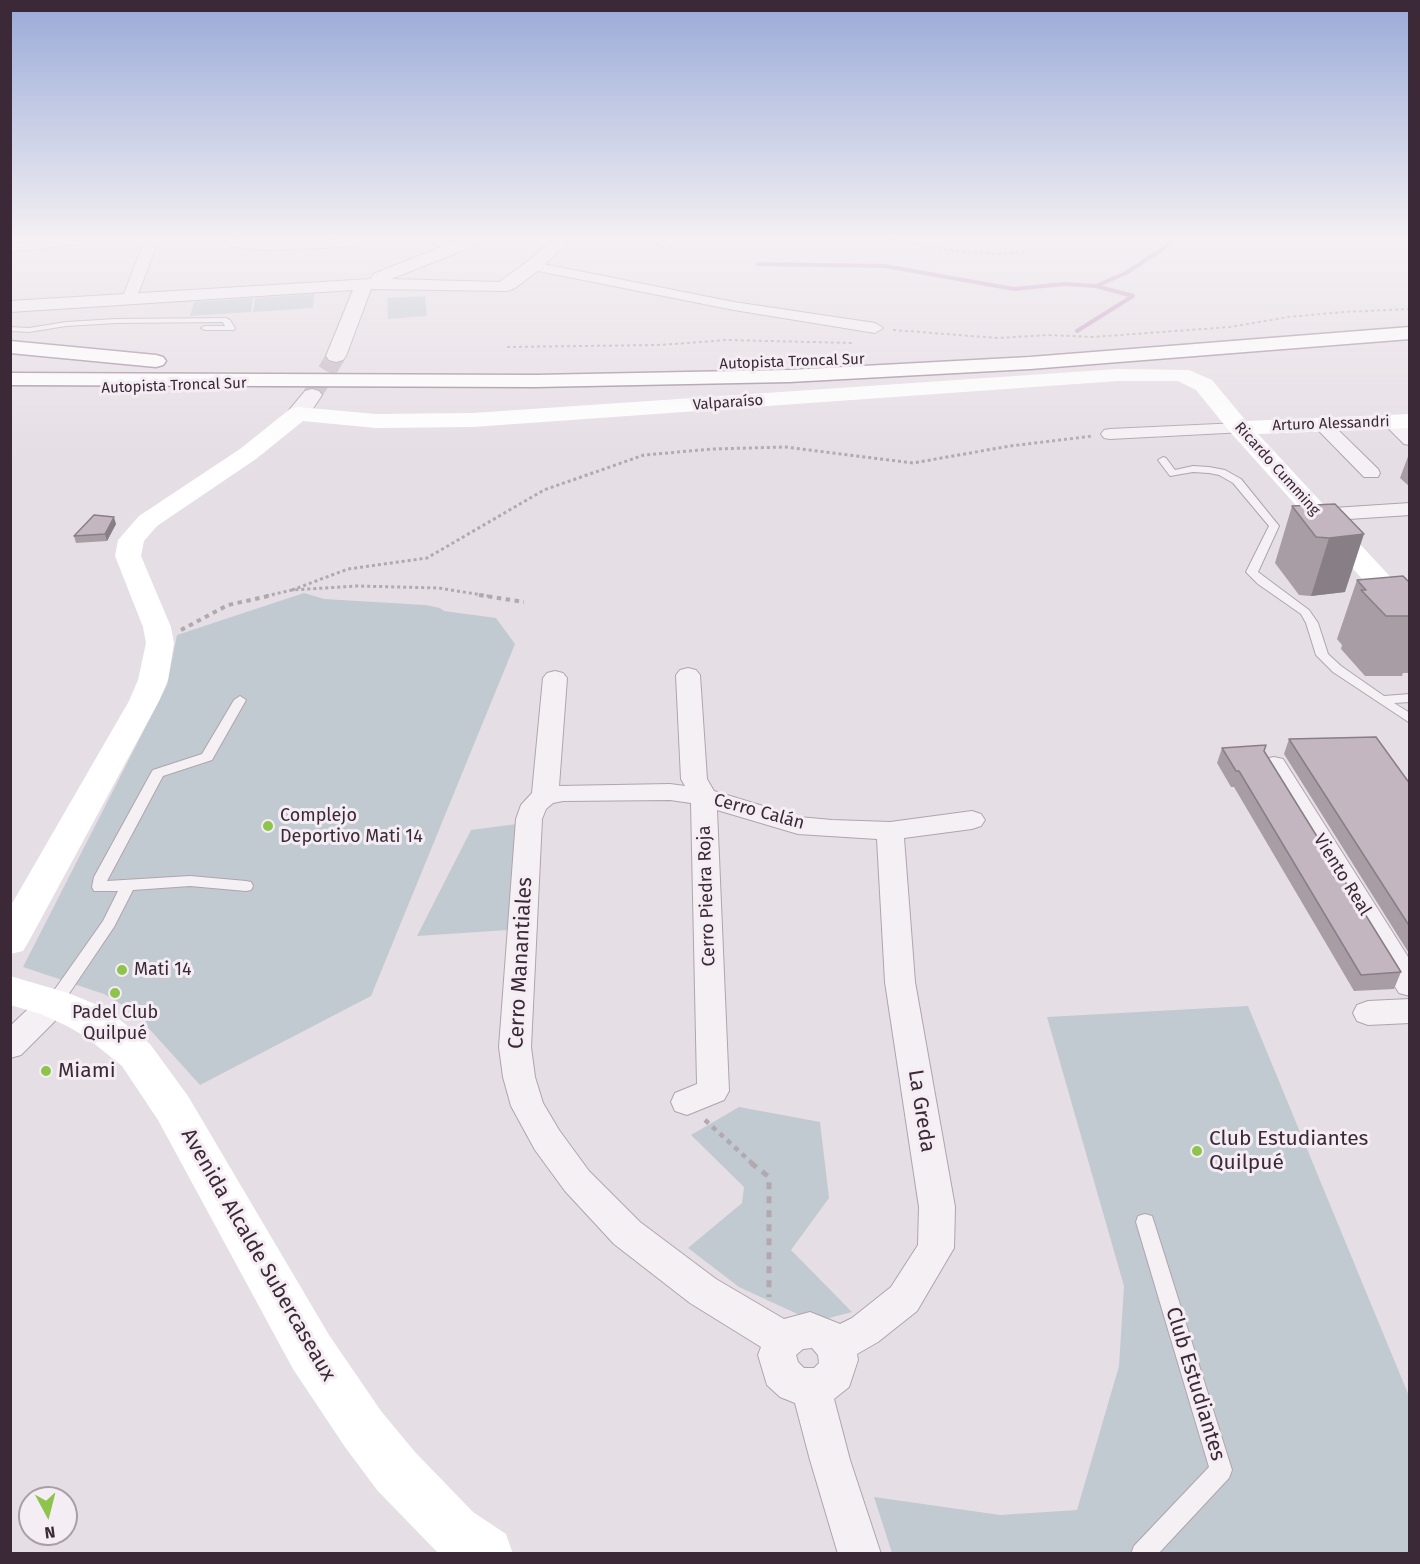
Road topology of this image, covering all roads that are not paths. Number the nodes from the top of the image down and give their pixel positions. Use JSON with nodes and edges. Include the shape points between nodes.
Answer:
{"nodes":[{"id":1,"x":353,"y":312,"type":"edge"},
{"id":2,"x":772,"y":312,"type":"edge"},
{"id":3,"x":1410,"y":320,"type":"edge"},
{"id":4,"x":205,"y":328,"type":"dead end"},
{"id":5,"x":874,"y":328,"type":"road end"},
{"id":6,"x":10,"y":329,"type":"edge"},
{"id":7,"x":1410,"y":333,"type":"edge"},
{"id":8,"x":10,"y":347,"type":"edge"},
{"id":9,"x":336,"y":356,"type":"tunnel mouth"},
{"id":10,"x":10,"y":366,"type":"edge"},
{"id":11,"x":280,"y":367,"type":"junction"},
{"id":12,"x":1158,"y":373,"type":"joint"},
{"id":13,"x":10,"y":379,"type":"edge"},
{"id":14,"x":338,"y":381,"type":"junction"},
{"id":15,"x":10,"y":395,"type":"edge"},
{"id":16,"x":1400,"y":422,"type":"edge"},
{"id":17,"x":1323,"y":425,"type":"junction"},
{"id":18,"x":1239,"y":428,"type":"junction"},
{"id":19,"x":1110,"y":434,"type":"road end"},
{"id":20,"x":1410,"y":440,"type":"edge"},
{"id":21,"x":1163,"y":460,"type":"dead end"},
{"id":22,"x":1371,"y":473,"type":"dead end"},
{"id":23,"x":1410,"y":509,"type":"edge"},
{"id":24,"x":1318,"y":514,"type":"junction"},
{"id":25,"x":1410,"y":615,"type":"edge"},
{"id":26,"x":688,"y":675,"type":"dead end"},
{"id":27,"x":555,"y":678,"type":"dead end"},
{"id":28,"x":1410,"y":698,"type":"edge"},
{"id":29,"x":240,"y":700,"type":"dead end"},
{"id":30,"x":1382,"y":700,"type":"junction"},
{"id":31,"x":1410,"y":719,"type":"edge"},
{"id":32,"x":1274,"y":765,"type":"edge"},
{"id":33,"x":545,"y":796,"type":"junction"},
{"id":34,"x":704,"y":798,"type":"junction"},
{"id":35,"x":972,"y":820,"type":"dead end"},
{"id":36,"x":890,"y":831,"type":"junction"},
{"id":37,"x":128,"y":885,"type":"junction"},
{"id":38,"x":246,"y":886,"type":"dead end"},
{"id":39,"x":10,"y":941,"type":"edge"},
{"id":40,"x":1410,"y":985,"type":"edge"},
{"id":41,"x":10,"y":990,"type":"edge"},
{"id":42,"x":54,"y":1003,"type":"junction"},
{"id":43,"x":1410,"y":1011,"type":"edge"},
{"id":44,"x":1368,"y":1013,"type":"dead end"},
{"id":45,"x":10,"y":1046,"type":"edge"},
{"id":46,"x":687,"y":1102,"type":"road end"},
{"id":47,"x":1145,"y":1222,"type":"dead end"},
{"id":48,"x":784,"y":1340,"type":"junction"},
{"id":49,"x":835,"y":1346,"type":"junction"},
{"id":50,"x":811,"y":1388,"type":"junction"},
{"id":51,"x":486,"y":1554,"type":"edge"},
{"id":52,"x":860,"y":1554,"type":"edge"},
{"id":53,"x":1142,"y":1554,"type":"edge"}],
"edges":[{"from":1,"to":9,"type":"street"},
{"from":2,"to":5,"type":"street"},
{"from":3,"to":11,"type":"main road","name":"Autopista Troncal Sur","via":[[1099,346],[853,360],[582,367]]},
{"from":4,"to":6,"type":"lane","via":[[231,328],[226,320],[116,321]]},
{"from":7,"to":14,"type":"main road","name":"Autopista Troncal Sur","via":[[872,372],[630,380]]},
{"from":8,"to":11,"type":"main road","name":"Autopista Troncal Sur"},
{"from":10,"to":11,"type":"main road","name":"Autopista Troncal Sur"},
{"from":12,"to":18,"type":"main road","name":"Ricardo Cumming","via":[[1200,382]]},
{"from":12,"to":39,"type":"main road","name":"Valparaíso","via":[[473,420],[366,421],[305,405],[248,454],[148,520],[131,540],[128,556],[160,643],[153,680]]},
{"from":13,"to":14,"type":"main road","name":"Autopista Troncal Sur"},
{"from":14,"to":15,"type":"main road","name":"Autopista Troncal Sur"},
{"from":16,"to":17,"type":"main road","name":"Arturo Alessandri"},
{"from":16,"to":20,"type":"street"},
{"from":17,"to":18,"type":"main road","name":"Arturo Alessandri"},
{"from":17,"to":22,"type":"street"},
{"from":18,"to":19,"type":"street","name":"Arturo Alessandri"},
{"from":18,"to":24,"type":"main road","name":"Ricardo Cumming"},
{"from":21,"to":30,"type":"lane","via":[[1173,474],[1209,470],[1237,481],[1274,526],[1252,572],[1305,612],[1322,655]]},
{"from":23,"to":24,"type":"street"},
{"from":24,"to":25,"type":"main road","name":"Ricardo Cumming"},
{"from":26,"to":34,"type":"street","name":"Cerro Piedra Roja","via":[[694,779]]},
{"from":27,"to":33,"type":"street"},
{"from":28,"to":30,"type":"lane"},
{"from":29,"to":37,"type":"lane","via":[[207,757],[158,773],[100,877],[99,887]]},
{"from":30,"to":31,"type":"lane"},
{"from":32,"to":40,"type":"street","name":"Viento Real"},
{"from":33,"to":34,"type":"street","name":"Cerro Calán","via":[[670,792]]},
{"from":33,"to":48,"type":"street","name":"Cerro Manantiales","via":[[534,806],[529,819],[515,1047],[527,1106],[578,1181],[627,1233],[703,1291]]},
{"from":34,"to":36,"type":"street","name":"Cerro Calán","via":[[798,825]]},
{"from":34,"to":46,"type":"street","name":"Cerro Piedra Roja","via":[[713,1092]]},
{"from":35,"to":36,"type":"street","name":"Cerro Calán"},
{"from":36,"to":49,"type":"street","name":"La Greda","via":[[900,982],[937,1207],[936,1248],[904,1299],[865,1330]]},
{"from":37,"to":38,"type":"lane","via":[[190,881]]},
{"from":37,"to":42,"type":"lane","via":[[109,923]]},
{"from":41,"to":42,"type":"main road","name":"Avenida Alcalde Subercaseaux"},
{"from":42,"to":45,"type":"street"},
{"from":42,"to":51,"type":"main road","name":"Avenida Alcalde Subercaseaux","via":[[100,1026],[136,1054],[173,1108],[311,1352],[363,1429],[396,1471],[454,1531]]},
{"from":43,"to":44,"type":"street"},
{"from":47,"to":53,"type":"lane","name":"Club Estudiantes","via":[[1221,1470]]},
{"from":48,"to":49,"type":"street","via":[[795,1332],[810,1330],[825,1335]]},
{"from":48,"to":50,"type":"street","via":[[777,1355],[781,1372],[794,1384]]},
{"from":49,"to":50,"type":"street","via":[[839,1360],[835,1374],[825,1384]]},
{"from":50,"to":52,"type":"street"}]}
